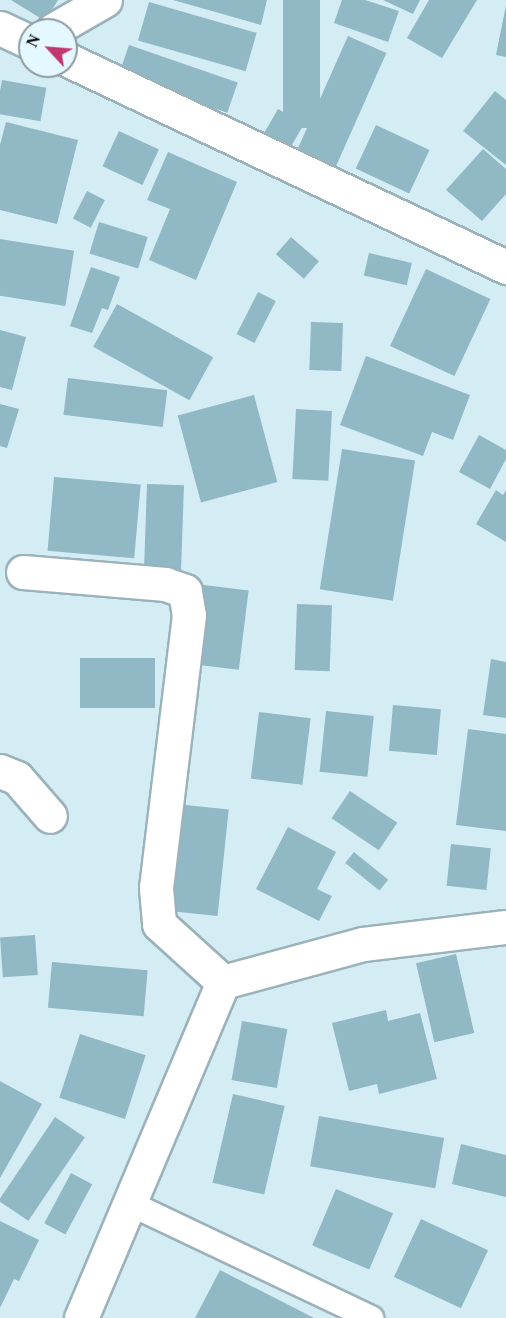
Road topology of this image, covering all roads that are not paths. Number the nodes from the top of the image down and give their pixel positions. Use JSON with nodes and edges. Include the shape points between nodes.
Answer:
{"nodes":[{"id":1,"x":105,"y":0,"type":"edge"},
{"id":2,"x":73,"y":18,"type":"edge"},
{"id":3,"x":0,"y":28,"type":"edge"},
{"id":4,"x":18,"y":36,"type":"edge"},
{"id":5,"x":78,"y":65,"type":"edge"},
{"id":6,"x":506,"y":267,"type":"edge"},
{"id":7,"x":23,"y":572,"type":"dead end"},
{"id":8,"x":0,"y":771,"type":"edge"},
{"id":9,"x":50,"y":816,"type":"dead end"},
{"id":10,"x":506,"y":927,"type":"edge"},
{"id":11,"x":223,"y":982,"type":"junction"},
{"id":12,"x":131,"y":1204,"type":"junction"},
{"id":13,"x":81,"y":1318,"type":"edge"},
{"id":14,"x":371,"y":1318,"type":"edge"}],
"edges":[{"from":1,"to":2,"type":"street"},
{"from":3,"to":4,"type":"street"},
{"from":5,"to":6,"type":"street"},
{"from":7,"to":11,"type":"street","via":[[165,584],[185,591],[189,615],[156,888],[158,915],[159,924]]},
{"from":8,"to":9,"type":"street","via":[[17,778]]},
{"from":10,"to":11,"type":"street","via":[[363,945]]},
{"from":11,"to":12,"type":"street"},
{"from":12,"to":13,"type":"street"},
{"from":12,"to":14,"type":"lane"}]}
